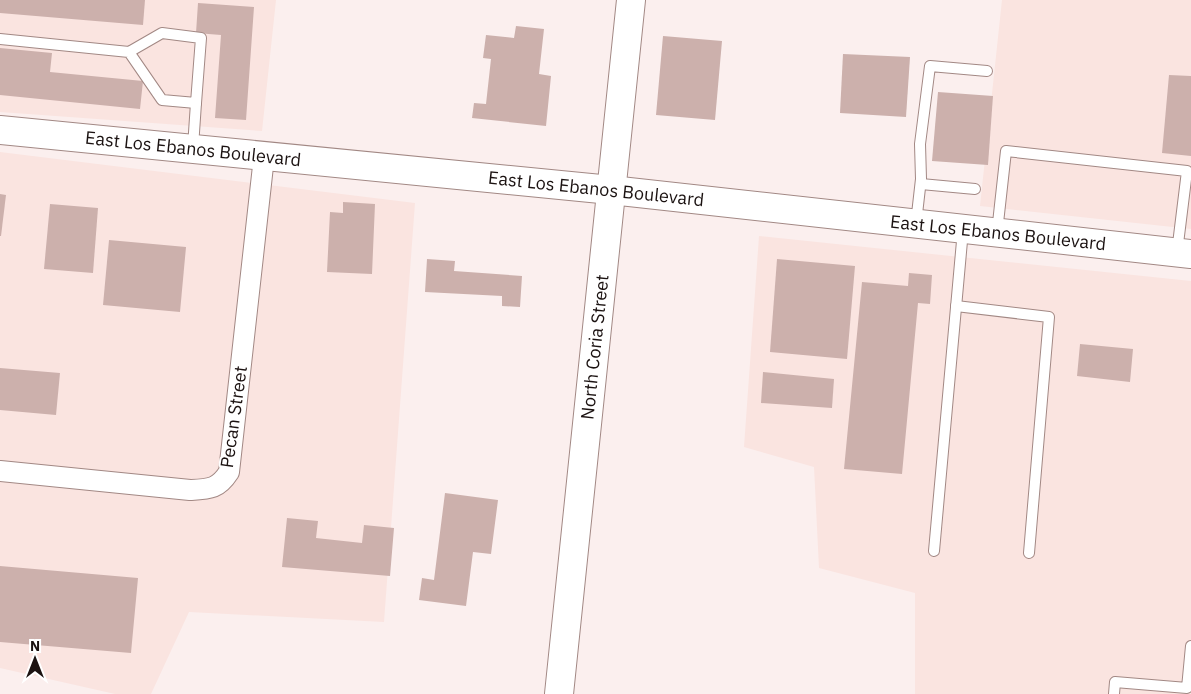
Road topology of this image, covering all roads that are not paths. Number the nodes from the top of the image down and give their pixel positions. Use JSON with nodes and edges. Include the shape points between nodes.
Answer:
{"nodes":[{"id":1,"x":632,"y":0,"type":"edge"},
{"id":2,"x":0,"y":39,"type":"edge"},
{"id":3,"x":130,"y":52,"type":"junction"},
{"id":4,"x":987,"y":72,"type":"dead end"},
{"id":5,"x":196,"y":103,"type":"junction"},
{"id":6,"x":0,"y":130,"type":"edge"},
{"id":7,"x":193,"y":150,"type":"junction"},
{"id":8,"x":264,"y":157,"type":"junction"},
{"id":9,"x":921,"y":184,"type":"junction"},
{"id":10,"x":976,"y":189,"type":"dead end"},
{"id":11,"x":611,"y":190,"type":"junction"},
{"id":12,"x":916,"y":224,"type":"junction"},
{"id":13,"x":963,"y":229,"type":"junction"},
{"id":14,"x":996,"y":233,"type":"junction"},
{"id":15,"x":1184,"y":253,"type":"edge"},
{"id":16,"x":956,"y":306,"type":"junction"},
{"id":17,"x":0,"y":471,"type":"edge"},
{"id":18,"x":934,"y":551,"type":"dead end"},
{"id":19,"x":1029,"y":554,"type":"dead end"},
{"id":20,"x":1191,"y":646,"type":"edge"},
{"id":21,"x":1189,"y":688,"type":"edge"},
{"id":22,"x":559,"y":694,"type":"edge"},
{"id":23,"x":1114,"y":694,"type":"edge"}],
"edges":[{"from":1,"to":11,"type":"street","name":"North Coria Street"},
{"from":2,"to":3,"type":"lane"},
{"from":3,"to":5,"type":"lane","via":[[162,100]]},
{"from":3,"to":5,"type":"lane","via":[[162,33],[201,38]]},
{"from":4,"to":9,"type":"lane","via":[[930,66],[920,144]]},
{"from":5,"to":7,"type":"lane"},
{"from":6,"to":7,"type":"street","name":"East Los Ebanos Boulevard"},
{"from":7,"to":8,"type":"street","name":"East Los Ebanos Boulevard"},
{"from":8,"to":11,"type":"street","name":"East Los Ebanos Boulevard"},
{"from":8,"to":17,"type":"street","name":"Pecan Street","via":[[229,472],[221,484],[208,490],[190,490]]},
{"from":9,"to":10,"type":"lane"},
{"from":9,"to":12,"type":"lane"},
{"from":11,"to":12,"type":"street","name":"East Los Ebanos Boulevard"},
{"from":11,"to":22,"type":"street","name":"North Coria Street"},
{"from":12,"to":13,"type":"street","name":"East Los Ebanos Boulevard"},
{"from":13,"to":14,"type":"street","name":"East Los Ebanos Boulevard"},
{"from":13,"to":16,"type":"lane"},
{"from":14,"to":15,"type":"street","name":"East Los Ebanos Boulevard"},
{"from":14,"to":15,"type":"lane","via":[[1006,150],[1187,171]]},
{"from":16,"to":18,"type":"lane"},
{"from":16,"to":19,"type":"lane","via":[[1049,317]]},
{"from":20,"to":21,"type":"lane"},
{"from":21,"to":23,"type":"lane","via":[[1115,682]]}]}
